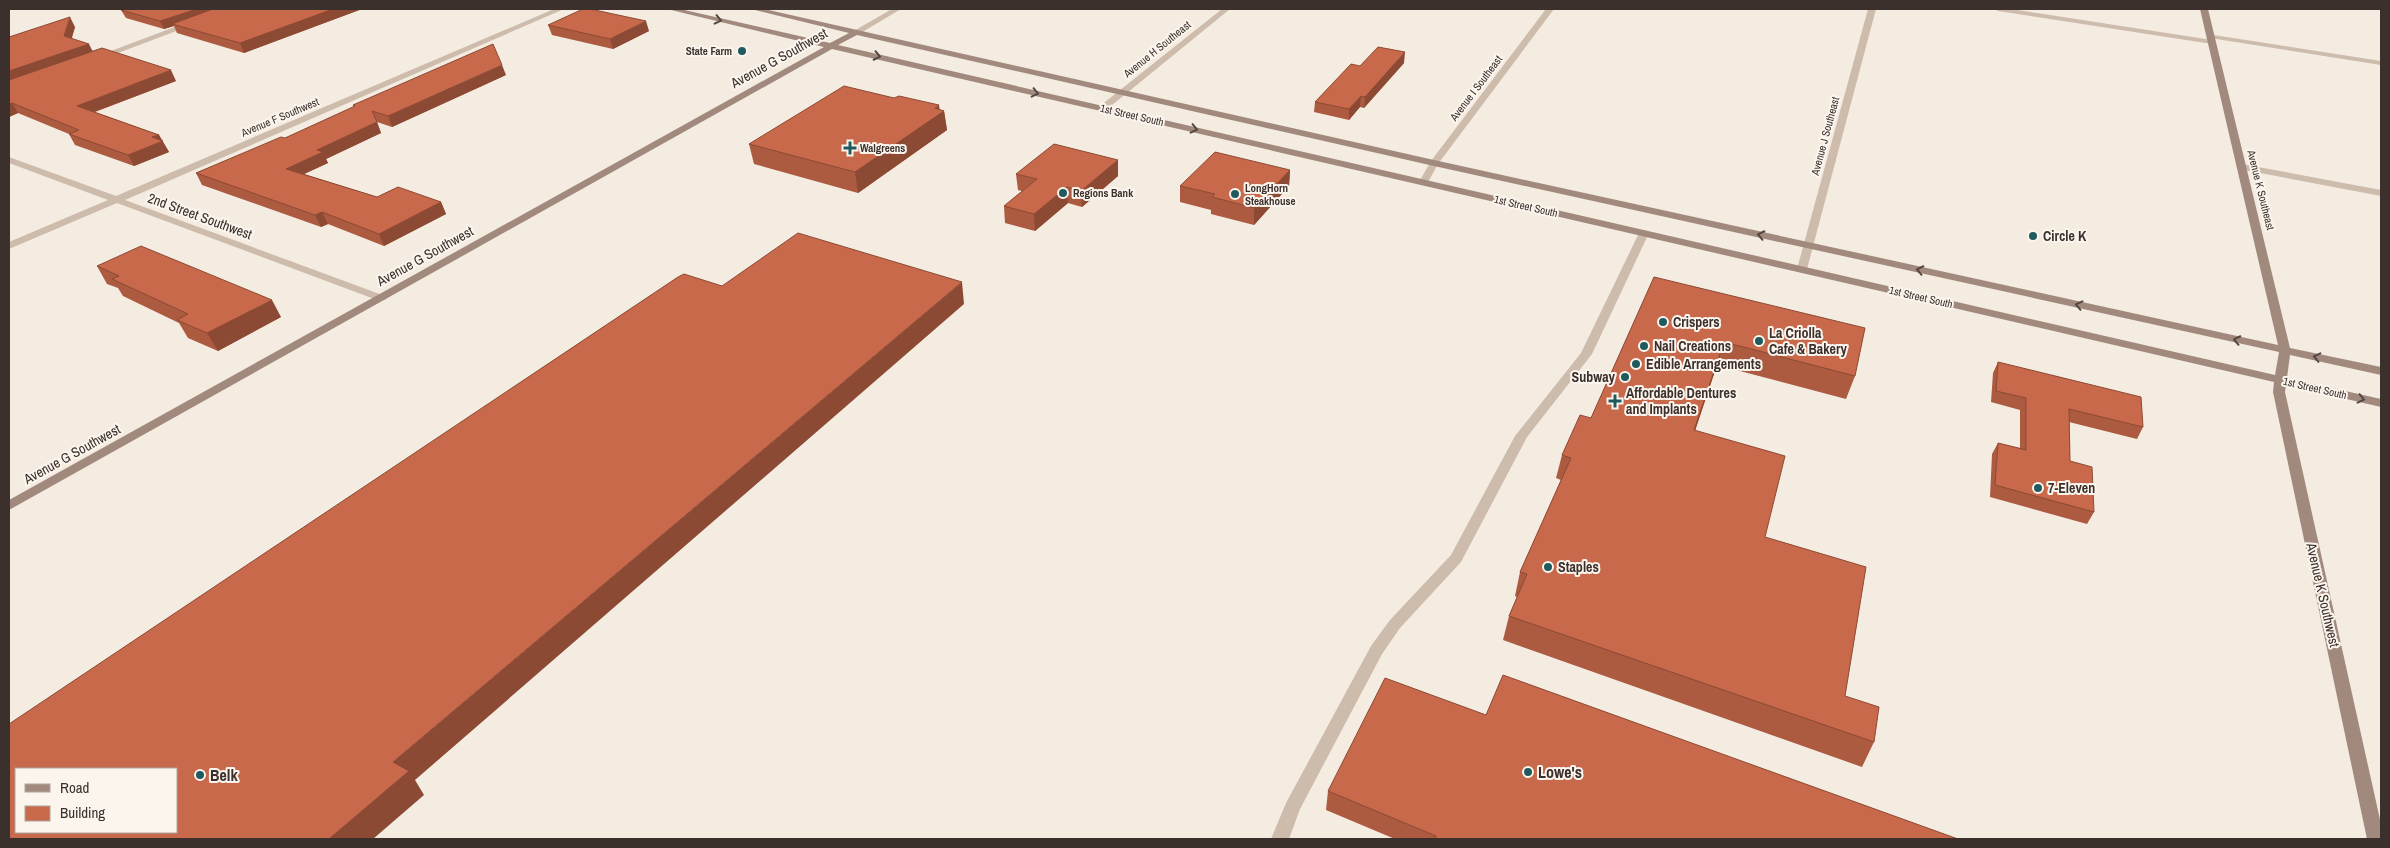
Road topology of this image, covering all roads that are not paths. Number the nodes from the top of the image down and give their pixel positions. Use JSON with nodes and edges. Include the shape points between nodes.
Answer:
{"nodes":[{"id":1,"x":560,"y":9,"type":"edge"},
{"id":2,"x":671,"y":9,"type":"edge"},
{"id":3,"x":755,"y":9,"type":"edge"},
{"id":4,"x":897,"y":9,"type":"edge"},
{"id":5,"x":1226,"y":9,"type":"edge"},
{"id":6,"x":1550,"y":9,"type":"edge"},
{"id":7,"x":1872,"y":9,"type":"edge"},
{"id":8,"x":1998,"y":9,"type":"edge"},
{"id":9,"x":2204,"y":9,"type":"edge"},
{"id":10,"x":203,"y":20,"type":"edge"},
{"id":11,"x":856,"y":32,"type":"junction"},
{"id":12,"x":2211,"y":40,"type":"junction"},
{"id":13,"x":830,"y":46,"type":"junction"},
{"id":14,"x":92,"y":59,"type":"edge"},
{"id":15,"x":2381,"y":63,"type":"edge"},
{"id":16,"x":1123,"y":90,"type":"junction"},
{"id":17,"x":1103,"y":108,"type":"junction"},
{"id":18,"x":9,"y":160,"type":"edge"},
{"id":19,"x":1434,"y":162,"type":"junction"},
{"id":20,"x":2242,"y":167,"type":"junction"},
{"id":21,"x":1424,"y":182,"type":"junction"},
{"id":22,"x":2381,"y":193,"type":"edge"},
{"id":23,"x":116,"y":199,"type":"junction"},
{"id":24,"x":1644,"y":233,"type":"junction"},
{"id":25,"x":1807,"y":245,"type":"junction"},
{"id":26,"x":9,"y":246,"type":"edge"},
{"id":27,"x":1802,"y":269,"type":"junction"},
{"id":28,"x":381,"y":298,"type":"junction"},
{"id":29,"x":2285,"y":350,"type":"junction"},
{"id":30,"x":2381,"y":372,"type":"edge"},
{"id":31,"x":2280,"y":380,"type":"junction"},
{"id":32,"x":2381,"y":403,"type":"edge"},
{"id":33,"x":9,"y":506,"type":"edge"},
{"id":34,"x":1280,"y":839,"type":"edge"},
{"id":35,"x":2376,"y":839,"type":"edge"}],
"edges":[{"from":1,"to":23,"type":"street","name":"Avenue F Southwest"},
{"from":2,"to":13,"type":"main road","name":"1st Street South","one_way":true},
{"from":3,"to":11,"type":"main road","name":"1st Street South"},
{"from":4,"to":11,"type":"street"},
{"from":5,"to":16,"type":"street","name":"Avenue H Southeast"},
{"from":6,"to":19,"type":"street","name":"Avenue I Southeast"},
{"from":7,"to":25,"type":"street","name":"Avenue J Southeast"},
{"from":8,"to":12,"type":"street"},
{"from":9,"to":12,"type":"main road","name":"Avenue K Southeast"},
{"from":10,"to":14,"type":"street"},
{"from":11,"to":13,"type":"main road","name":"Avenue G Southwest"},
{"from":11,"to":16,"type":"main road","name":"1st Street South"},
{"from":12,"to":15,"type":"street"},
{"from":12,"to":20,"type":"main road","name":"Avenue K Southeast"},
{"from":13,"to":17,"type":"main road","name":"1st Street South","one_way":true},
{"from":13,"to":28,"type":"main road","name":"Avenue G Southwest"},
{"from":16,"to":17,"type":"street","name":"Avenue H Southeast"},
{"from":16,"to":19,"type":"main road","name":"1st Street South"},
{"from":17,"to":21,"type":"main road","name":"1st Street South","one_way":true},
{"from":18,"to":23,"type":"street","name":"2nd Street Southwest"},
{"from":19,"to":21,"type":"street","name":"Avenue I Southeast"},
{"from":25,"to":19,"type":"main road","name":"1st Street South","one_way":true},
{"from":20,"to":22,"type":"street"},
{"from":20,"to":29,"type":"main road","name":"Avenue K Southeast"},
{"from":21,"to":24,"type":"main road","name":"1st Street South"},
{"from":23,"to":26,"type":"street","name":"Avenue F Southwest"},
{"from":23,"to":28,"type":"street","name":"2nd Street Southwest"},
{"from":24,"to":27,"type":"main road","name":"1st Street South"},
{"from":24,"to":34,"type":"street","via":[[1586,354],[1518,440],[1456,558],[1395,624],[1376,650],[1292,808]]},
{"from":25,"to":27,"type":"street","name":"Avenue J Southeast"},
{"from":29,"to":25,"type":"main road","name":"1st Street South","one_way":true},
{"from":27,"to":31,"type":"main road","name":"1st Street South"},
{"from":28,"to":33,"type":"main road","name":"Avenue G Southwest"},
{"from":30,"to":29,"type":"main road","name":"1st Street South","one_way":true},
{"from":29,"to":31,"type":"main road","name":"Avenue K Southwest"},
{"from":31,"to":32,"type":"main road","name":"1st Street South","one_way":true},
{"from":31,"to":35,"type":"main road","name":"Avenue K Southwest","via":[[2279,392]]}]}
